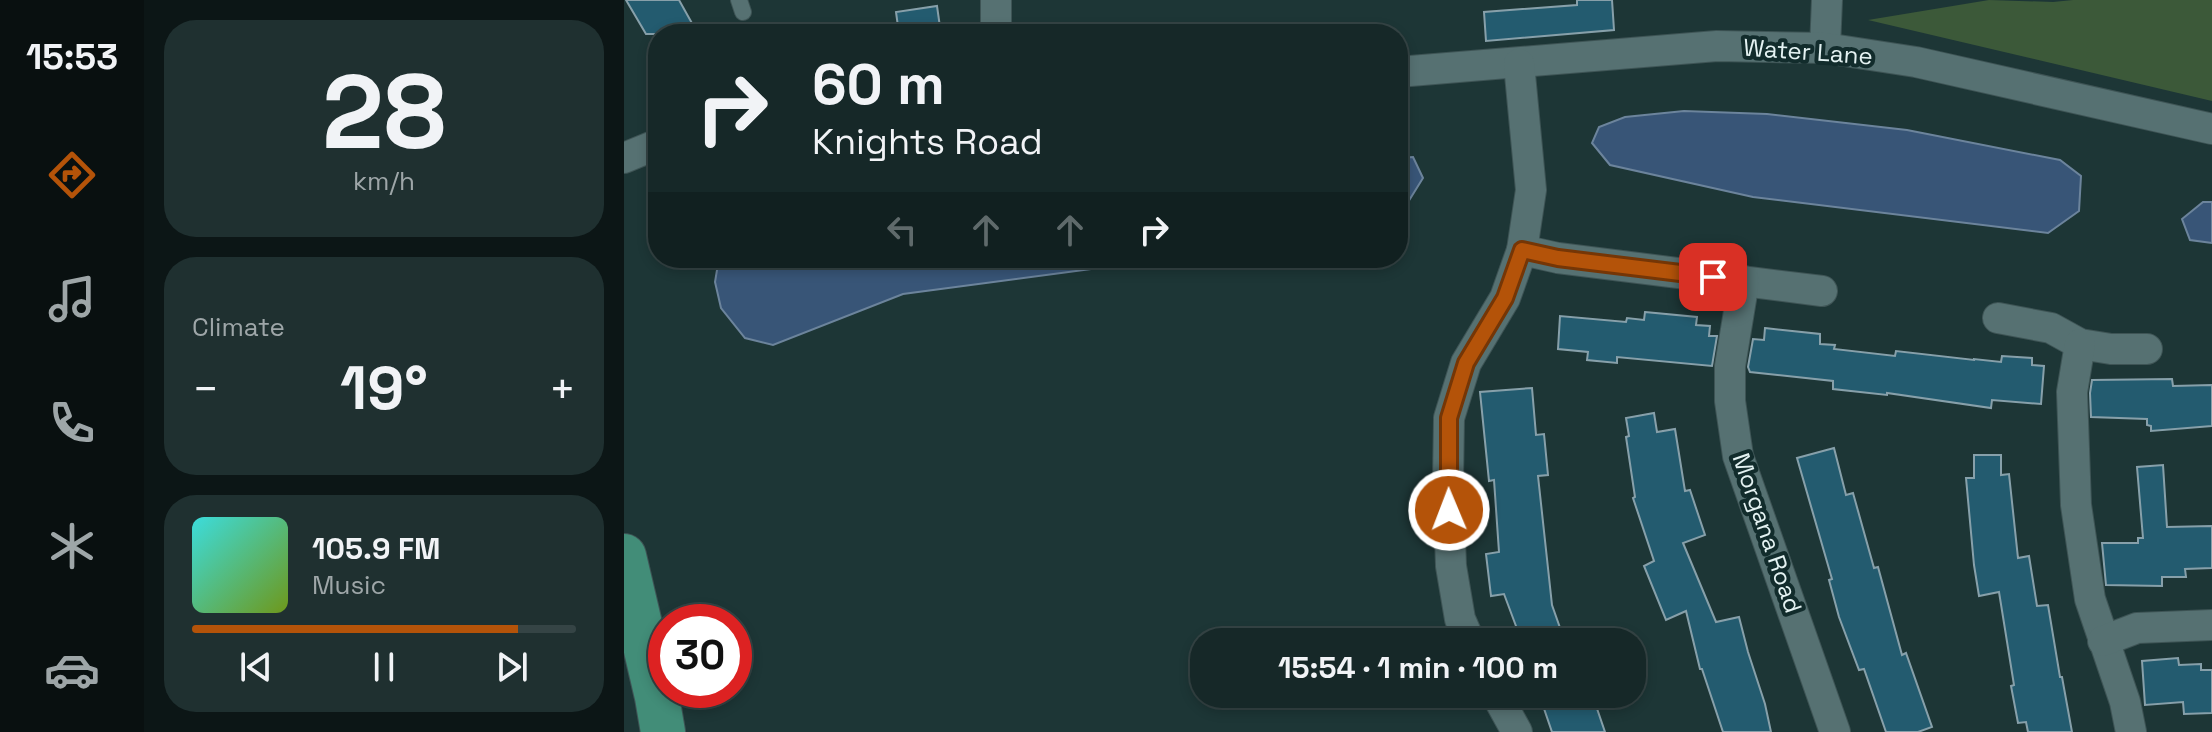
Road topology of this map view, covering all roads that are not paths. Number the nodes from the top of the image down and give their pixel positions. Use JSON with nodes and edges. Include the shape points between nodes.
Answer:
{"nodes":[{"id":1,"x":996,"y":0,"type":"edge"},
{"id":2,"x":1827,"y":0,"type":"edge"},
{"id":3,"x":996,"y":24,"type":"edge"},
{"id":4,"x":1825,"y":48,"type":"junction"},
{"id":5,"x":1519,"y":64,"type":"junction"},
{"id":6,"x":1408,"y":71,"type":"edge"},
{"id":7,"x":2212,"y":129,"type":"edge"},
{"id":8,"x":648,"y":148,"type":"edge"},
{"id":9,"x":624,"y":158,"type":"edge"},
{"id":10,"x":1522,"y":250,"type":"junction"},
{"id":11,"x":1744,"y":281,"type":"junction"},
{"id":12,"x":1822,"y":291,"type":"dead end"},
{"id":13,"x":1998,"y":318,"type":"dead end"},
{"id":14,"x":2080,"y":344,"type":"junction"},
{"id":15,"x":2147,"y":349,"type":"dead end"},
{"id":16,"x":624,"y":556,"type":"edge"},
{"id":17,"x":2212,"y":625,"type":"edge"},
{"id":18,"x":1464,"y":628,"type":"edge"},
{"id":19,"x":2103,"y":641,"type":"junction"},
{"id":20,"x":1504,"y":708,"type":"edge"},
{"id":21,"x":663,"y":732,"type":"edge"},
{"id":22,"x":1517,"y":732,"type":"edge"},
{"id":23,"x":1835,"y":732,"type":"edge"},
{"id":24,"x":2131,"y":732,"type":"edge"}],
"edges":[{"from":1,"to":3,"type":"street"},
{"from":2,"to":4,"type":"street"},
{"from":4,"to":5,"type":"street","name":"Water Lane","via":[[1717,46]]},
{"from":4,"to":7,"type":"street","name":"Water Lane","via":[[1916,62]]},
{"from":5,"to":6,"type":"street","name":"Water Lane"},
{"from":5,"to":10,"type":"street","via":[[1531,190]]},
{"from":8,"to":9,"type":"street"},
{"from":10,"to":11,"type":"street"},
{"from":10,"to":18,"type":"street","via":[[1505,298],[1466,363],[1449,418],[1451,566]]},
{"from":11,"to":12,"type":"street"},
{"from":11,"to":23,"type":"street","name":"Morgana Road","via":[[1730,366],[1738,456]]},
{"from":13,"to":14,"type":"street","via":[[2051,328]]},
{"from":14,"to":15,"type":"street"},
{"from":14,"to":19,"type":"street","via":[[2072,392],[2076,505],[2090,599]]},
{"from":16,"to":21,"type":"highway"},
{"from":17,"to":19,"type":"street","via":[[2137,628]]},
{"from":19,"to":24,"type":"street"},
{"from":20,"to":22,"type":"street"}]}
